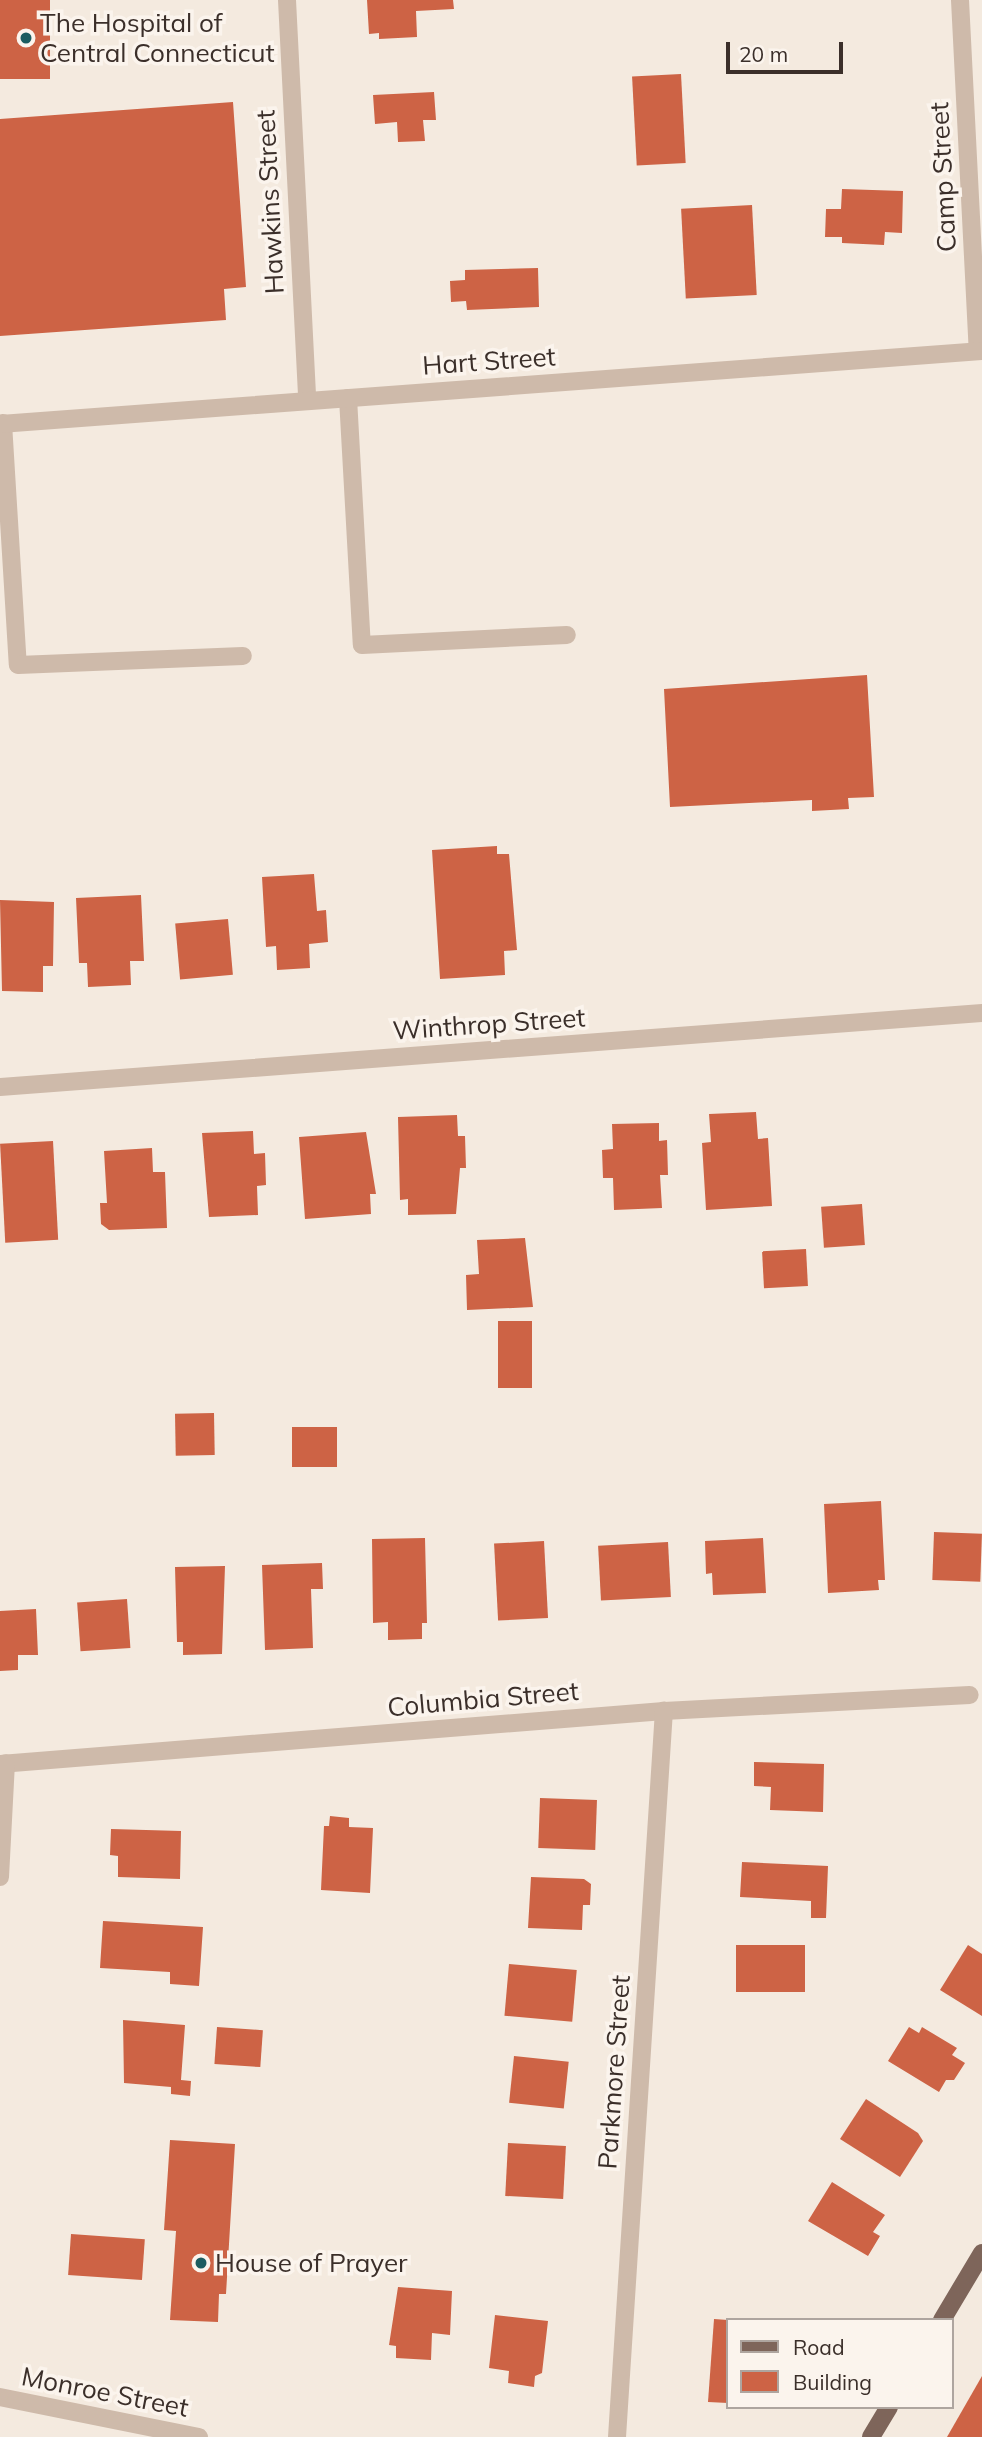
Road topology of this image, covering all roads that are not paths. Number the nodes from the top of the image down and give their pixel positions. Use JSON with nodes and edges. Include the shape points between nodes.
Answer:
{"nodes":[{"id":1,"x":287,"y":0,"type":"edge"},
{"id":2,"x":961,"y":0,"type":"edge"},
{"id":3,"x":980,"y":351,"type":"edge"},
{"id":4,"x":348,"y":398,"type":"junction"},
{"id":5,"x":307,"y":401,"type":"junction"},
{"id":6,"x":1,"y":424,"type":"edge"},
{"id":7,"x":567,"y":635,"type":"dead end"},
{"id":8,"x":243,"y":656,"type":"dead end"},
{"id":9,"x":982,"y":1013,"type":"edge"},
{"id":10,"x":0,"y":1087,"type":"edge"},
{"id":11,"x":970,"y":1695,"type":"dead end"},
{"id":12,"x":664,"y":1711,"type":"junction"},
{"id":13,"x":3,"y":1763,"type":"edge"},
{"id":14,"x":0,"y":1877,"type":"edge"},
{"id":15,"x":982,"y":2253,"type":"edge"},
{"id":16,"x":943,"y":2318,"type":"edge"},
{"id":17,"x":0,"y":2398,"type":"edge"},
{"id":18,"x":888,"y":2409,"type":"edge"},
{"id":19,"x":199,"y":2437,"type":"edge"},
{"id":20,"x":617,"y":2437,"type":"edge"},
{"id":21,"x":871,"y":2437,"type":"edge"}],
"edges":[{"from":1,"to":5,"type":"street","name":"Hawkins Street"},
{"from":2,"to":3,"type":"street","name":"Camp Street"},
{"from":3,"to":4,"type":"street","name":"Hart Street"},
{"from":4,"to":5,"type":"street","name":"Hart Street"},
{"from":4,"to":7,"type":"street","via":[[362,645]]},
{"from":5,"to":6,"type":"street","name":"Hart Street"},
{"from":6,"to":8,"type":"street","via":[[18,665]]},
{"from":9,"to":10,"type":"street","name":"Winthrop Street"},
{"from":11,"to":12,"type":"street","name":"Columbia Street"},
{"from":12,"to":13,"type":"street","name":"Columbia Street"},
{"from":12,"to":20,"type":"street","name":"Parkmore Street"},
{"from":13,"to":14,"type":"street"},
{"from":15,"to":16,"type":"main road"},
{"from":17,"to":19,"type":"street","name":"Monroe Street"},
{"from":18,"to":21,"type":"main road"}]}
